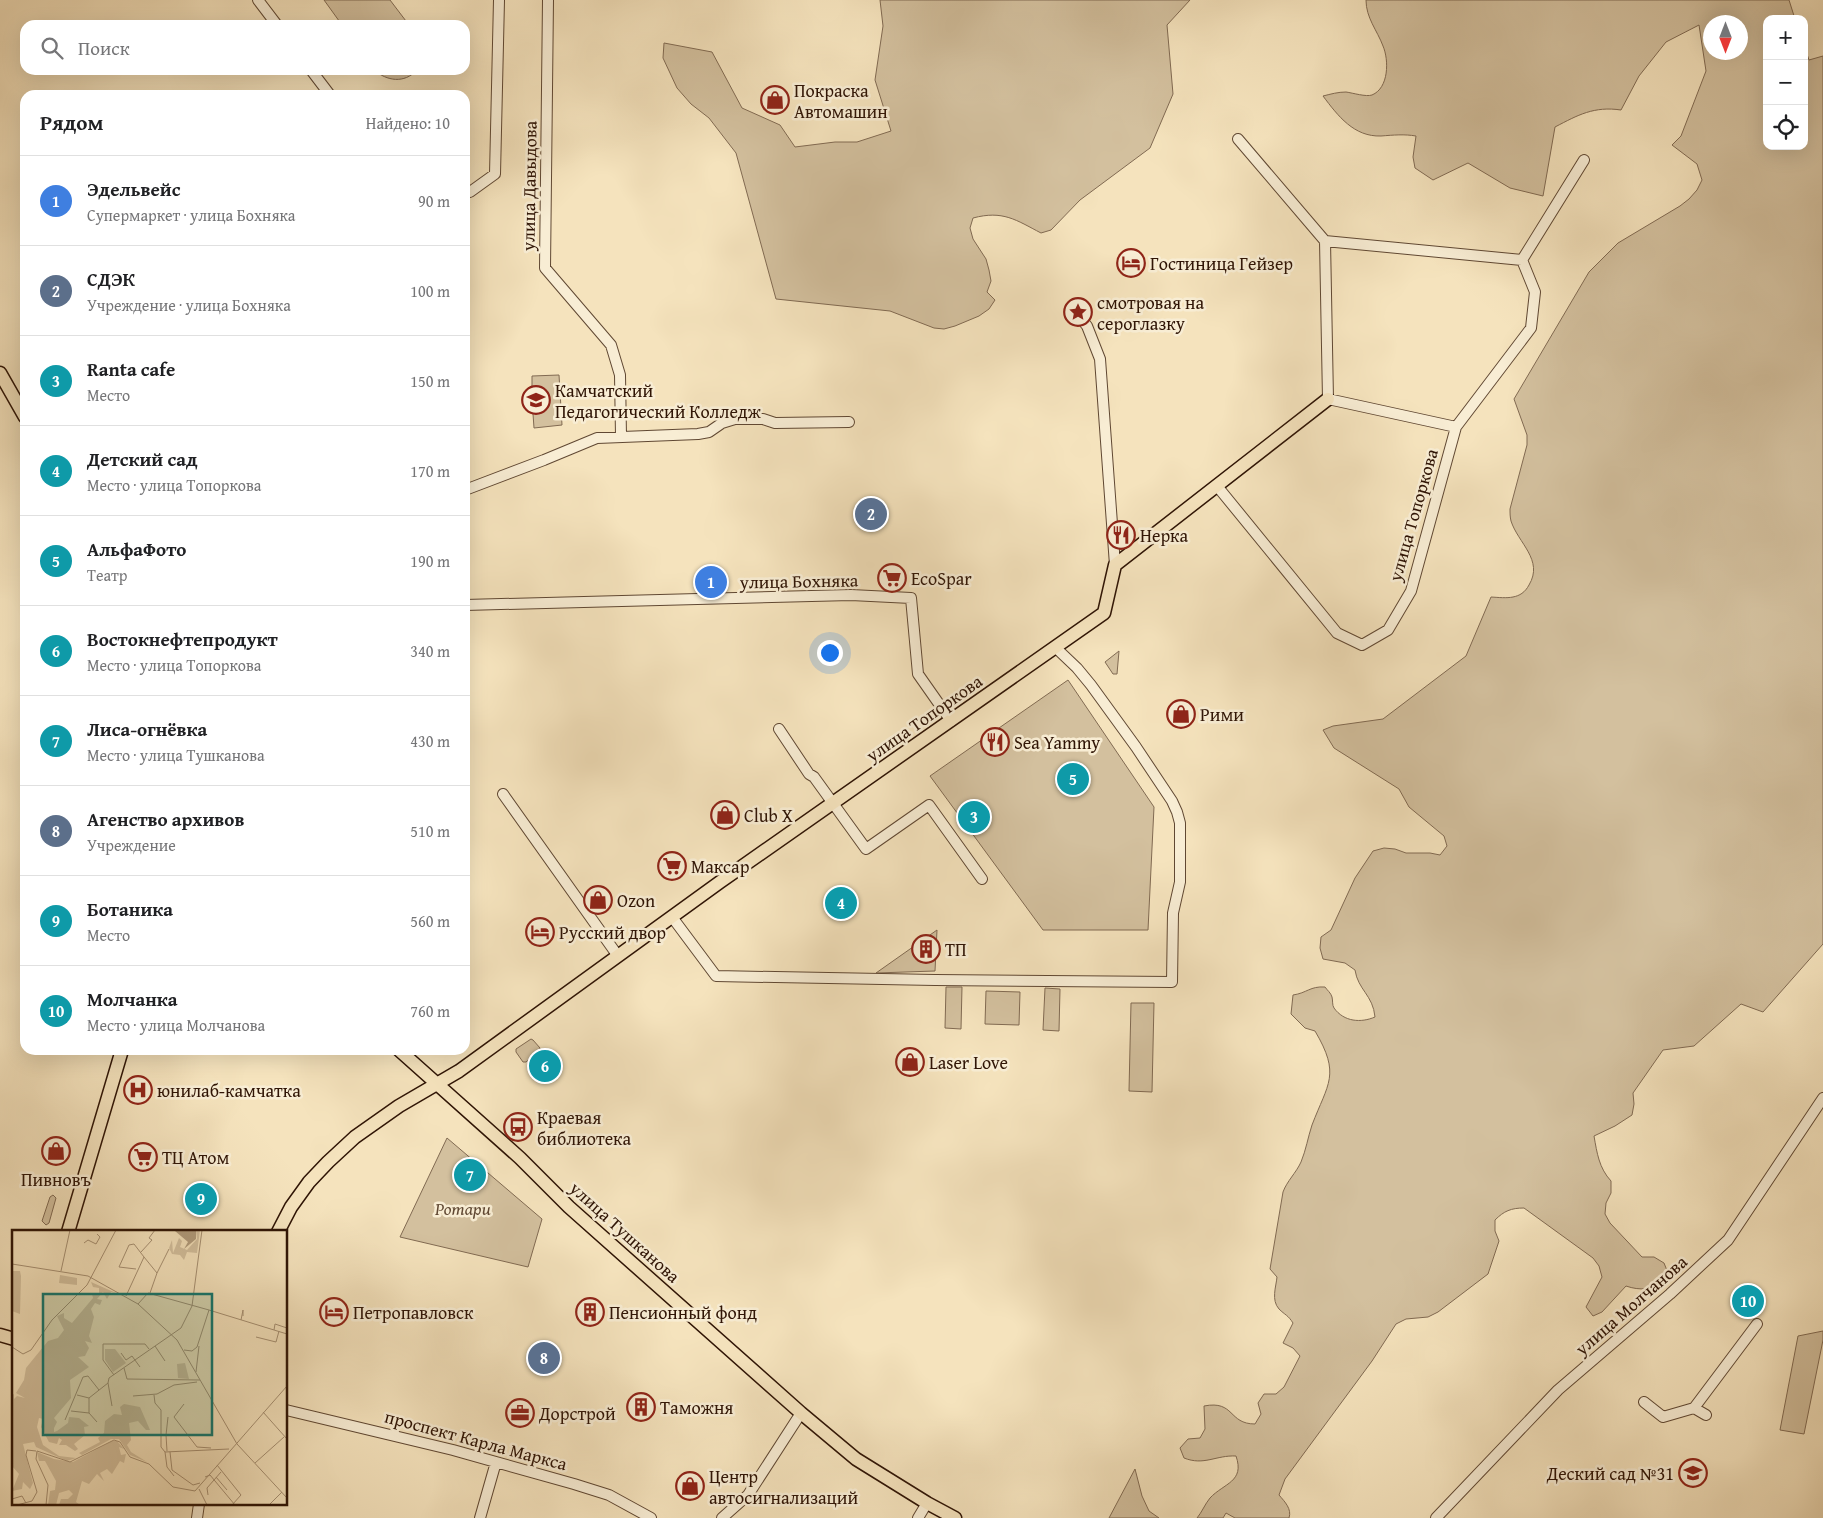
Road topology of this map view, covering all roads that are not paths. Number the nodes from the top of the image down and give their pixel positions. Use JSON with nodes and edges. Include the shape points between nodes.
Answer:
{"nodes":[{"id":1,"x":258,"y":0,"type":"edge"},
{"id":2,"x":499,"y":0,"type":"edge"},
{"id":3,"x":548,"y":0,"type":"edge"},
{"id":4,"x":273,"y":20,"type":"edge"},
{"id":5,"x":315,"y":75,"type":"edge"},
{"id":6,"x":326,"y":90,"type":"edge"},
{"id":7,"x":1238,"y":139,"type":"dead end"},
{"id":8,"x":1584,"y":160,"type":"dead end"},
{"id":9,"x":470,"y":192,"type":"dead end"},
{"id":10,"x":1325,"y":241,"type":"junction"},
{"id":11,"x":1522,"y":260,"type":"junction"},
{"id":12,"x":1078,"y":315,"type":"dead end"},
{"id":13,"x":0,"y":373,"type":"edge"},
{"id":14,"x":1328,"y":399,"type":"junction"},
{"id":15,"x":20,"y":408,"type":"edge"},
{"id":16,"x":848,"y":422,"type":"dead end"},
{"id":17,"x":1456,"y":427,"type":"junction"},
{"id":18,"x":621,"y":436,"type":"junction"},
{"id":19,"x":1217,"y":486,"type":"junction"},
{"id":20,"x":470,"y":488,"type":"edge"},
{"id":21,"x":1115,"y":565,"type":"junction"},
{"id":22,"x":470,"y":605,"type":"edge"},
{"id":23,"x":1056,"y":648,"type":"junction"},
{"id":24,"x":951,"y":721,"type":"junction"},
{"id":25,"x":779,"y":729,"type":"dead end"},
{"id":26,"x":503,"y":794,"type":"dead end"},
{"id":27,"x":834,"y":803,"type":"junction"},
{"id":28,"x":982,"y":879,"type":"dead end"},
{"id":29,"x":672,"y":917,"type":"junction"},
{"id":30,"x":618,"y":956,"type":"junction"},
{"id":31,"x":121,"y":1055,"type":"edge"},
{"id":32,"x":404,"y":1055,"type":"edge"},
{"id":33,"x":436,"y":1084,"type":"junction"},
{"id":34,"x":1823,"y":1098,"type":"edge"},
{"id":35,"x":69,"y":1230,"type":"edge"},
{"id":36,"x":279,"y":1230,"type":"edge"},
{"id":37,"x":1757,"y":1324,"type":"dead end"},
{"id":38,"x":1644,"y":1402,"type":"dead end"},
{"id":39,"x":1694,"y":1408,"type":"junction"},
{"id":40,"x":288,"y":1410,"type":"edge"},
{"id":41,"x":801,"y":1413,"type":"junction"},
{"id":42,"x":1706,"y":1415,"type":"dead end"},
{"id":43,"x":496,"y":1462,"type":"junction"},
{"id":44,"x":927,"y":1503,"type":"junction"},
{"id":45,"x":480,"y":1518,"type":"edge"},
{"id":46,"x":651,"y":1518,"type":"edge"},
{"id":47,"x":722,"y":1518,"type":"edge"},
{"id":48,"x":918,"y":1518,"type":"edge"},
{"id":49,"x":955,"y":1518,"type":"edge"},
{"id":50,"x":1436,"y":1518,"type":"edge"}],
"edges":[{"from":1,"to":4,"type":"street"},
{"from":2,"to":9,"type":"street","name":"улица Давыдова","via":[[495,174]]},
{"from":3,"to":18,"type":"street","name":"улица Давыдова","via":[[545,268],[611,345],[620,375]]},
{"from":5,"to":6,"type":"street"},
{"from":7,"to":10,"type":"street"},
{"from":8,"to":11,"type":"street"},
{"from":10,"to":11,"type":"street"},
{"from":10,"to":14,"type":"street"},
{"from":11,"to":17,"type":"street","name":"улица Топоркова","via":[[1535,292],[1530,328]]},
{"from":12,"to":21,"type":"street","via":[[1087,326],[1100,359]]},
{"from":13,"to":15,"type":"main road"},
{"from":14,"to":17,"type":"street"},
{"from":14,"to":19,"type":"main road"},
{"from":16,"to":18,"type":"street","via":[[775,423],[735,419],[698,434]]},
{"from":17,"to":19,"type":"street","name":"улица Топоркова","via":[[1411,591],[1388,630],[1362,645],[1337,633]]},
{"from":18,"to":20,"type":"street","via":[[597,438]]},
{"from":19,"to":21,"type":"main road"},
{"from":21,"to":23,"type":"main road","name":"улица Топоркова","via":[[1104,613]]},
{"from":22,"to":24,"type":"street","name":"улица Бохняка","via":[[851,595],[910,598],[918,674]]},
{"from":23,"to":24,"type":"main road","name":"улица Топоркова"},
{"from":23,"to":29,"type":"street","via":[[1091,685],[1177,812],[1180,823],[1180,882],[1173,913],[1172,982],[716,976]]},
{"from":24,"to":27,"type":"main road","name":"улица Топоркова"},
{"from":25,"to":27,"type":"street","via":[[809,774]]},
{"from":26,"to":30,"type":"street"},
{"from":27,"to":28,"type":"street","via":[[866,849],[929,805]]},
{"from":27,"to":29,"type":"main road","name":"улица Топоркова"},
{"from":29,"to":30,"type":"main road","name":"улица Топоркова"},
{"from":30,"to":33,"type":"main road","name":"улица Топоркова","via":[[459,1071]]},
{"from":31,"to":35,"type":"main road"},
{"from":32,"to":33,"type":"main road","name":"улица Тушканова"},
{"from":33,"to":36,"type":"main road","name":"улица Топоркова","via":[[393,1110],[334,1156],[301,1191]]},
{"from":33,"to":41,"type":"main road","name":"улица Тушканова"},
{"from":34,"to":50,"type":"street","name":"улица Молчанова","via":[[1728,1240],[1558,1390]]},
{"from":37,"to":39,"type":"street"},
{"from":38,"to":39,"type":"street","via":[[1664,1417]]},
{"from":39,"to":42,"type":"street"},
{"from":40,"to":43,"type":"street","name":"проспект Карла Маркса"},
{"from":41,"to":44,"type":"main road","name":"улица Тушканова","via":[[856,1460]]},
{"from":41,"to":47,"type":"street","via":[[748,1495]]},
{"from":43,"to":45,"type":"street"},
{"from":43,"to":46,"type":"street","name":"проспект Карла Маркса","via":[[609,1495]]},
{"from":44,"to":48,"type":"street"},
{"from":44,"to":49,"type":"main road","name":"улица Тушканова"}]}
